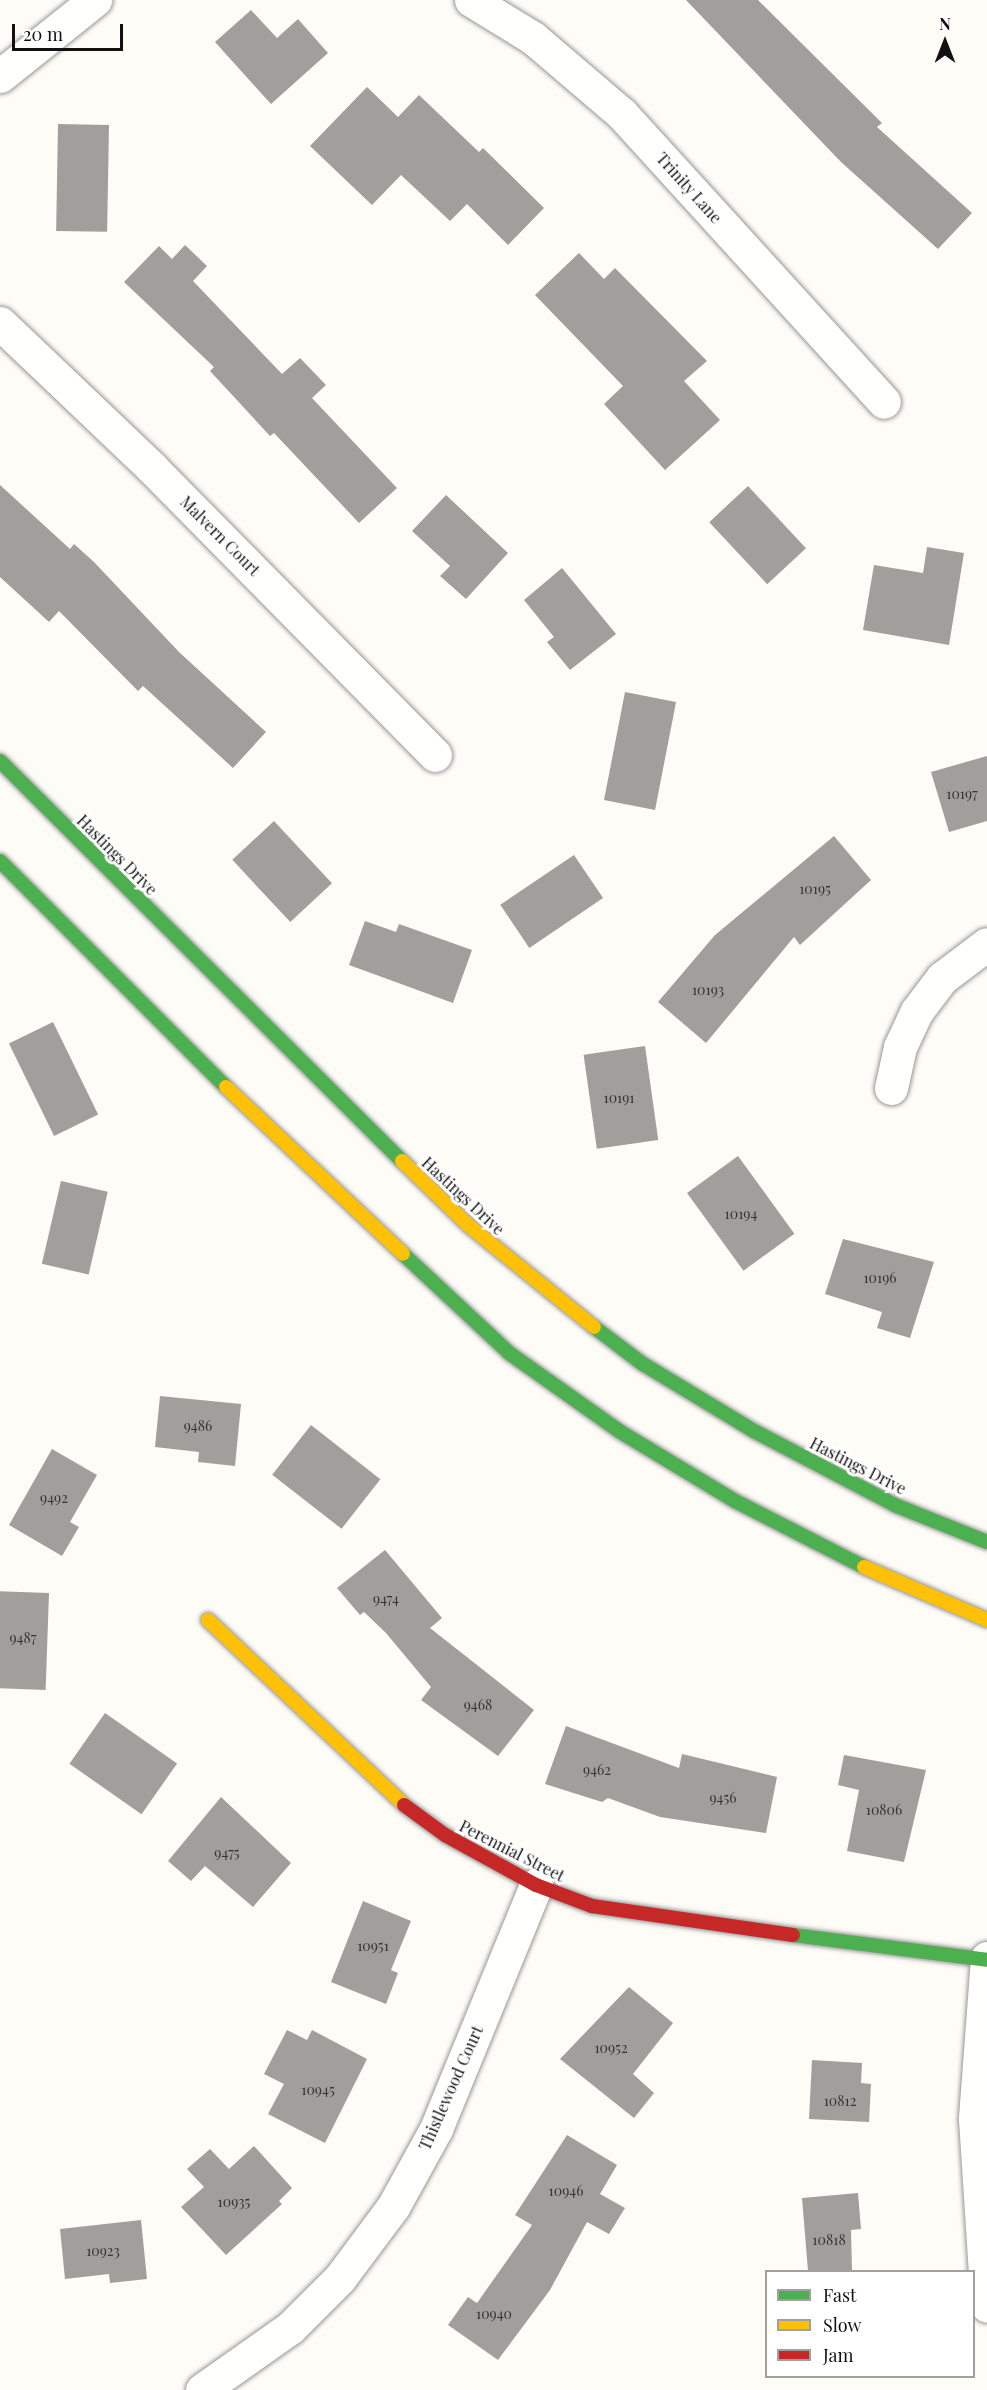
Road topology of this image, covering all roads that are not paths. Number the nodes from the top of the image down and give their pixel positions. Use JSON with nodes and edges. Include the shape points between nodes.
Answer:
{"nodes":[{"id":1,"x":95,"y":0,"type":"edge"},
{"id":2,"x":471,"y":0,"type":"edge"},
{"id":3,"x":0,"y":76,"type":"edge"},
{"id":4,"x":0,"y":322,"type":"edge"},
{"id":5,"x":884,"y":402,"type":"dead end"},
{"id":6,"x":435,"y":755,"type":"dead end"},
{"id":7,"x":0,"y":761,"type":"edge"},
{"id":8,"x":0,"y":861,"type":"edge"},
{"id":9,"x":987,"y":944,"type":"edge"},
{"id":10,"x":891,"y":1088,"type":"dead end"},
{"id":11,"x":987,"y":1542,"type":"edge"},
{"id":12,"x":208,"y":1620,"type":"dead end"},
{"id":13,"x":987,"y":1620,"type":"edge"},
{"id":14,"x":536,"y":1885,"type":"junction"},
{"id":15,"x":987,"y":1959,"type":"edge"},
{"id":16,"x":987,"y":2306,"type":"edge"},
{"id":17,"x":202,"y":2390,"type":"edge"}],
"edges":[{"from":1,"to":3,"type":"street"},
{"from":2,"to":5,"type":"street","name":"Trinity Lane","via":[[533,39],[614,107]]},
{"from":4,"to":6,"type":"street","name":"Malvern Court","via":[[152,468]]},
{"from":7,"to":11,"type":"street","name":"Hastings Drive","via":[[299,1062],[468,1226],[544,1290],[643,1364],[754,1431],[897,1506]]},
{"from":8,"to":13,"type":"street","via":[[249,1110],[509,1353],[619,1431],[735,1501],[876,1574]]},
{"from":9,"to":10,"type":"street","via":[[942,978],[917,1011],[900,1047]]},
{"from":12,"to":14,"type":"street","name":"Perennial Street","via":[[388,1794],[445,1835]]},
{"from":14,"to":15,"type":"street","name":"Perennial Street","via":[[592,1906],[663,1919]]},
{"from":14,"to":17,"type":"street","name":"Thistlewood Court","via":[[436,2128],[393,2207],[339,2278],[290,2328]]},
{"from":15,"to":16,"type":"street","via":[[975,2119]]}]}
